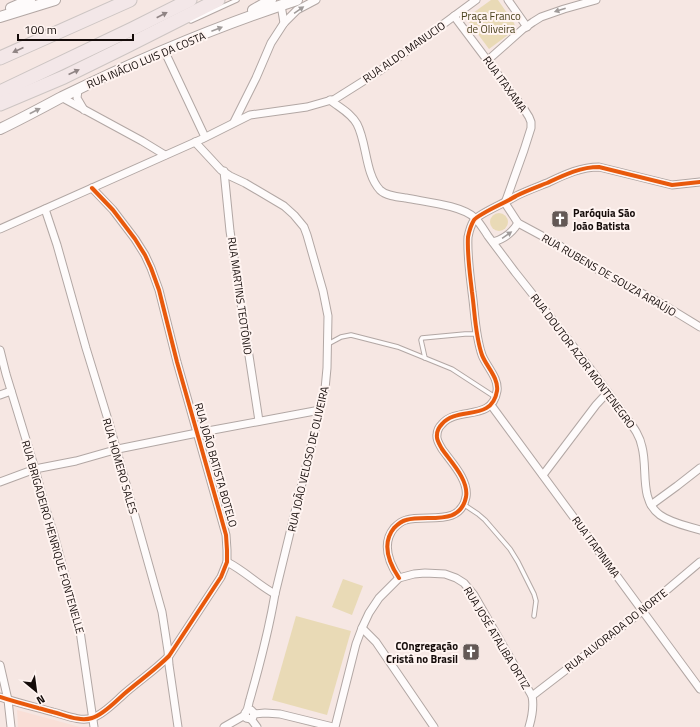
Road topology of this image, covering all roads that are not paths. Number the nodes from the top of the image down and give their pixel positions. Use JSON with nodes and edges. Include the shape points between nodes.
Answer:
{"nodes":[{"id":1,"x":30,"y":0,"type":"edge"},
{"id":2,"x":55,"y":0,"type":"edge"},
{"id":3,"x":130,"y":0,"type":"edge"},
{"id":4,"x":190,"y":0,"type":"edge"},
{"id":5,"x":218,"y":0,"type":"edge"},
{"id":6,"x":237,"y":0,"type":"edge"},
{"id":7,"x":271,"y":0,"type":"edge"},
{"id":8,"x":297,"y":0,"type":"edge"},
{"id":9,"x":316,"y":0,"type":"edge"},
{"id":10,"x":476,"y":0,"type":"edge"},
{"id":11,"x":508,"y":0,"type":"edge"},
{"id":12,"x":596,"y":0,"type":"edge"},
{"id":13,"x":282,"y":5,"type":"junction"},
{"id":14,"x":0,"y":13,"type":"edge"},
{"id":15,"x":454,"y":16,"type":"junction"},
{"id":16,"x":0,"y":17,"type":"edge"},
{"id":17,"x":190,"y":21,"type":"dead end"},
{"id":18,"x":238,"y":21,"type":"junction"},
{"id":19,"x":284,"y":23,"type":"junction"},
{"id":20,"x":527,"y":26,"type":"junction"},
{"id":21,"x":164,"y":50,"type":"junction"},
{"id":22,"x":0,"y":58,"type":"edge"},
{"id":23,"x":488,"y":60,"type":"junction"},
{"id":24,"x":78,"y":90,"type":"junction"},
{"id":25,"x":0,"y":92,"type":"edge"},
{"id":26,"x":61,"y":98,"type":"junction"},
{"id":27,"x":330,"y":100,"type":"junction"},
{"id":28,"x":0,"y":104,"type":"edge"},
{"id":29,"x":84,"y":110,"type":"junction"},
{"id":30,"x":234,"y":122,"type":"junction"},
{"id":31,"x":0,"y":129,"type":"edge"},
{"id":32,"x":205,"y":137,"type":"junction"},
{"id":33,"x":195,"y":142,"type":"junction"},
{"id":34,"x":165,"y":155,"type":"junction"},
{"id":35,"x":224,"y":171,"type":"junction"},
{"id":36,"x":700,"y":182,"type":"edge"},
{"id":37,"x":92,"y":188,"type":"junction"},
{"id":38,"x":505,"y":203,"type":"junction"},
{"id":39,"x":45,"y":209,"type":"junction"},
{"id":40,"x":475,"y":218,"type":"junction"},
{"id":41,"x":518,"y":223,"type":"junction"},
{"id":42,"x":0,"y":229,"type":"edge"},
{"id":43,"x":493,"y":242,"type":"junction"},
{"id":44,"x":700,"y":327,"type":"edge"},
{"id":45,"x":477,"y":334,"type":"junction"},
{"id":46,"x":328,"y":344,"type":"junction"},
{"id":47,"x":0,"y":350,"type":"edge"},
{"id":48,"x":425,"y":358,"type":"junction"},
{"id":49,"x":11,"y":391,"type":"junction"},
{"id":50,"x":608,"y":392,"type":"junction"},
{"id":51,"x":0,"y":395,"type":"edge"},
{"id":52,"x":495,"y":397,"type":"junction"},
{"id":53,"x":491,"y":405,"type":"junction"},
{"id":54,"x":320,"y":410,"type":"junction"},
{"id":55,"x":259,"y":421,"type":"junction"},
{"id":56,"x":197,"y":433,"type":"junction"},
{"id":57,"x":116,"y":450,"type":"junction"},
{"id":58,"x":700,"y":468,"type":"edge"},
{"id":59,"x":35,"y":469,"type":"junction"},
{"id":60,"x":543,"y":475,"type":"junction"},
{"id":61,"x":0,"y":482,"type":"edge"},
{"id":62,"x":464,"y":504,"type":"junction"},
{"id":63,"x":650,"y":505,"type":"junction"},
{"id":64,"x":700,"y":530,"type":"edge"},
{"id":65,"x":227,"y":562,"type":"junction"},
{"id":66,"x":700,"y":562,"type":"edge"},
{"id":67,"x":399,"y":578,"type":"junction"},
{"id":68,"x":276,"y":594,"type":"junction"},
{"id":69,"x":642,"y":610,"type":"junction"},
{"id":70,"x":534,"y":616,"type":"dead end"},
{"id":71,"x":362,"y":628,"type":"junction"},
{"id":72,"x":168,"y":656,"type":"junction"},
{"id":73,"x":0,"y":665,"type":"edge"},
{"id":74,"x":700,"y":689,"type":"edge"},
{"id":75,"x":532,"y":696,"type":"junction"},
{"id":76,"x":0,"y":697,"type":"edge"},
{"id":77,"x":8,"y":700,"type":"junction"},
{"id":78,"x":249,"y":714,"type":"junction"},
{"id":79,"x":92,"y":718,"type":"junction"},
{"id":80,"x":11,"y":727,"type":"edge"},
{"id":81,"x":94,"y":727,"type":"edge"},
{"id":82,"x":178,"y":727,"type":"edge"},
{"id":83,"x":224,"y":727,"type":"edge"},
{"id":84,"x":256,"y":727,"type":"edge"},
{"id":85,"x":334,"y":727,"type":"edge"},
{"id":86,"x":434,"y":727,"type":"edge"},
{"id":87,"x":529,"y":727,"type":"edge"}],
"edges":[{"from":1,"to":14,"type":"main road"},
{"from":2,"to":16,"type":"main road"},
{"from":3,"to":22,"type":"highway","one_way":true},
{"from":25,"to":4,"type":"highway","one_way":true},
{"from":28,"to":5,"type":"highway","one_way":true,"via":[[126,48]]},
{"from":6,"to":17,"type":"lane"},
{"from":7,"to":18,"type":"main road"},
{"from":8,"to":13,"type":"main road","name":"RUA INÁCIO LUIS DA COSTA"},
{"from":19,"to":9,"type":"street","one_way":true,"via":[[298,10]]},
{"from":10,"to":15,"type":"street","name":"RUA ALDO MANUCIO"},
{"from":11,"to":20,"type":"street"},
{"from":12,"to":20,"type":"street","one_way":true,"via":[[549,14]]},
{"from":13,"to":18,"type":"main road","name":"RUA INÁCIO LUIS DA COSTA"},
{"from":13,"to":19,"type":"street"},
{"from":15,"to":23,"type":"street","name":"RUA ITAXAMA"},
{"from":15,"to":27,"type":"street","name":"RUA ALDO MANUCIO","via":[[376,73]]},
{"from":21,"to":18,"type":"main road","name":"RUA INÁCIO LUIS DA COSTA","one_way":true},
{"from":19,"to":30,"type":"street","via":[[271,43]]},
{"from":20,"to":23,"type":"street"},
{"from":21,"to":24,"type":"main road","name":"RUA INÁCIO LUIS DA COSTA"},
{"from":21,"to":32,"type":"street"},
{"from":23,"to":38,"type":"street","name":"RUA ITAXAMA","via":[[524,108],[531,122]]},
{"from":24,"to":26,"type":"main road","name":"RUA INÁCIO LUIS DA COSTA"},
{"from":24,"to":29,"type":"street","via":[[77,98]]},
{"from":26,"to":29,"type":"street"},
{"from":31,"to":26,"type":"main road","name":"RUA INÁCIO LUIS DA COSTA","one_way":true},
{"from":27,"to":30,"type":"street","via":[[307,107],[255,113]]},
{"from":27,"to":40,"type":"street","via":[[348,113],[357,124],[368,165],[382,192],[437,203],[458,209]]},
{"from":29,"to":34,"type":"street"},
{"from":30,"to":32,"type":"street"},
{"from":32,"to":33,"type":"street"},
{"from":33,"to":34,"type":"street"},
{"from":33,"to":35,"type":"street","name":"RUA JOÃO VELOSO DE OLIVEIRA"},
{"from":34,"to":37,"type":"street"},
{"from":35,"to":46,"type":"street","name":"RUA JOÃO VELOSO DE OLIVEIRA","via":[[284,206],[304,227],[323,291],[328,316]]},
{"from":35,"to":55,"type":"street","name":"RUA MARTINS TEOTÔNIO"},
{"from":36,"to":38,"type":"street","via":[[672,185],[591,167],[559,177]]},
{"from":37,"to":39,"type":"street"},
{"from":37,"to":56,"type":"street","name":"RUA JOÃO BATISTA BOTELO","via":[[135,239],[151,268]]},
{"from":38,"to":40,"type":"street"},
{"from":38,"to":41,"type":"street"},
{"from":39,"to":42,"type":"street"},
{"from":39,"to":57,"type":"street","name":"RUA HOMERO SALES"},
{"from":40,"to":43,"type":"street","name":"RUA DOUTOR AZOR MONTENEGRO"},
{"from":40,"to":45,"type":"street","via":[[468,236],[468,253]]},
{"from":43,"to":41,"type":"street","one_way":true,"via":[[510,234]]},
{"from":41,"to":44,"type":"street","name":"RUA RUBENS DE SOUZA ARAÚJO"},
{"from":43,"to":50,"type":"street","name":"RUA DOUTOR AZOR MONTENEGRO"},
{"from":45,"to":48,"type":"lane","via":[[423,337]]},
{"from":45,"to":52,"type":"street","via":[[482,356],[498,389]]},
{"from":46,"to":48,"type":"lane","via":[[351,335],[398,347]]},
{"from":46,"to":54,"type":"street","name":"RUA JOÃO VELOSO DE OLIVEIRA","via":[[328,368]]},
{"from":47,"to":49,"type":"street","name":"RUA BRIGADEIRO HENRIQUE FONTENELLE"},
{"from":48,"to":52,"type":"lane","via":[[452,369]]},
{"from":49,"to":51,"type":"street"},
{"from":49,"to":59,"type":"street","name":"RUA BRIGADEIRO HENRIQUE FONTENELLE"},
{"from":50,"to":60,"type":"street"},
{"from":50,"to":63,"type":"street","name":"RUA DOUTOR AZOR MONTENEGRO","via":[[637,433],[642,447]]},
{"from":52,"to":53,"type":"street"},
{"from":53,"to":60,"type":"street","name":"RUA ITAPINIMA"},
{"from":53,"to":62,"type":"street","via":[[474,413],[445,420],[436,436],[466,485]]},
{"from":54,"to":55,"type":"street"},
{"from":54,"to":68,"type":"street","name":"RUA JOÃO VELOSO DE OLIVEIRA"},
{"from":55,"to":56,"type":"street"},
{"from":56,"to":57,"type":"street"},
{"from":56,"to":65,"type":"street","name":"RUA JOÃO BATISTA BOTELO","via":[[226,535]]},
{"from":57,"to":59,"type":"street"},
{"from":57,"to":72,"type":"street","name":"RUA HOMERO SALES","via":[[162,612]]},
{"from":58,"to":63,"type":"street"},
{"from":59,"to":61,"type":"street"},
{"from":59,"to":79,"type":"street","name":"RUA BRIGADEIRO HENRIQUE FONTENELLE","via":[[80,631]]},
{"from":60,"to":69,"type":"street","name":"RUA ITAPINIMA"},
{"from":62,"to":67,"type":"street","via":[[459,511],[450,516],[406,520],[398,524],[386,543],[388,558]]},
{"from":62,"to":70,"type":"lane","via":[[485,520],[510,549],[534,594]]},
{"from":63,"to":64,"type":"street","via":[[661,516]]},
{"from":65,"to":68,"type":"street"},
{"from":65,"to":72,"type":"street","name":"RUA JOÃO BATISTA BOTELO","via":[[221,577]]},
{"from":66,"to":69,"type":"street","name":"RUA ALVORADA DO NORTE"},
{"from":67,"to":71,"type":"street","via":[[379,598]]},
{"from":67,"to":75,"type":"street","name":"RUA JOSÉ ATALIBA ORTIZ","via":[[425,573],[444,574],[464,583],[474,595]]},
{"from":68,"to":78,"type":"street","name":"RUA JOÃO VELOSO DE OLIVEIRA","via":[[249,701]]},
{"from":69,"to":74,"type":"street","name":"RUA ITAPINIMA"},
{"from":69,"to":75,"type":"street","name":"RUA ALVORADA DO NORTE"},
{"from":71,"to":85,"type":"street"},
{"from":71,"to":86,"type":"street","via":[[376,642]]},
{"from":72,"to":79,"type":"street","name":"RUA JOÃO BATISTA BOTELO","via":[[110,707]]},
{"from":72,"to":82,"type":"street","name":"RUA HOMERO SALES"},
{"from":73,"to":77,"type":"street"},
{"from":75,"to":87,"type":"street","name":"RUA JOSÉ ATALIBA ORTIZ"},
{"from":76,"to":77,"type":"street"},
{"from":77,"to":79,"type":"street","via":[[70,717]]},
{"from":77,"to":80,"type":"street"},
{"from":78,"to":83,"type":"street"},
{"from":78,"to":84,"type":"street"},
{"from":78,"to":85,"type":"street","via":[[280,714]]},
{"from":79,"to":81,"type":"street","name":"RUA BRIGADEIRO HENRIQUE FONTENELLE"}]}
